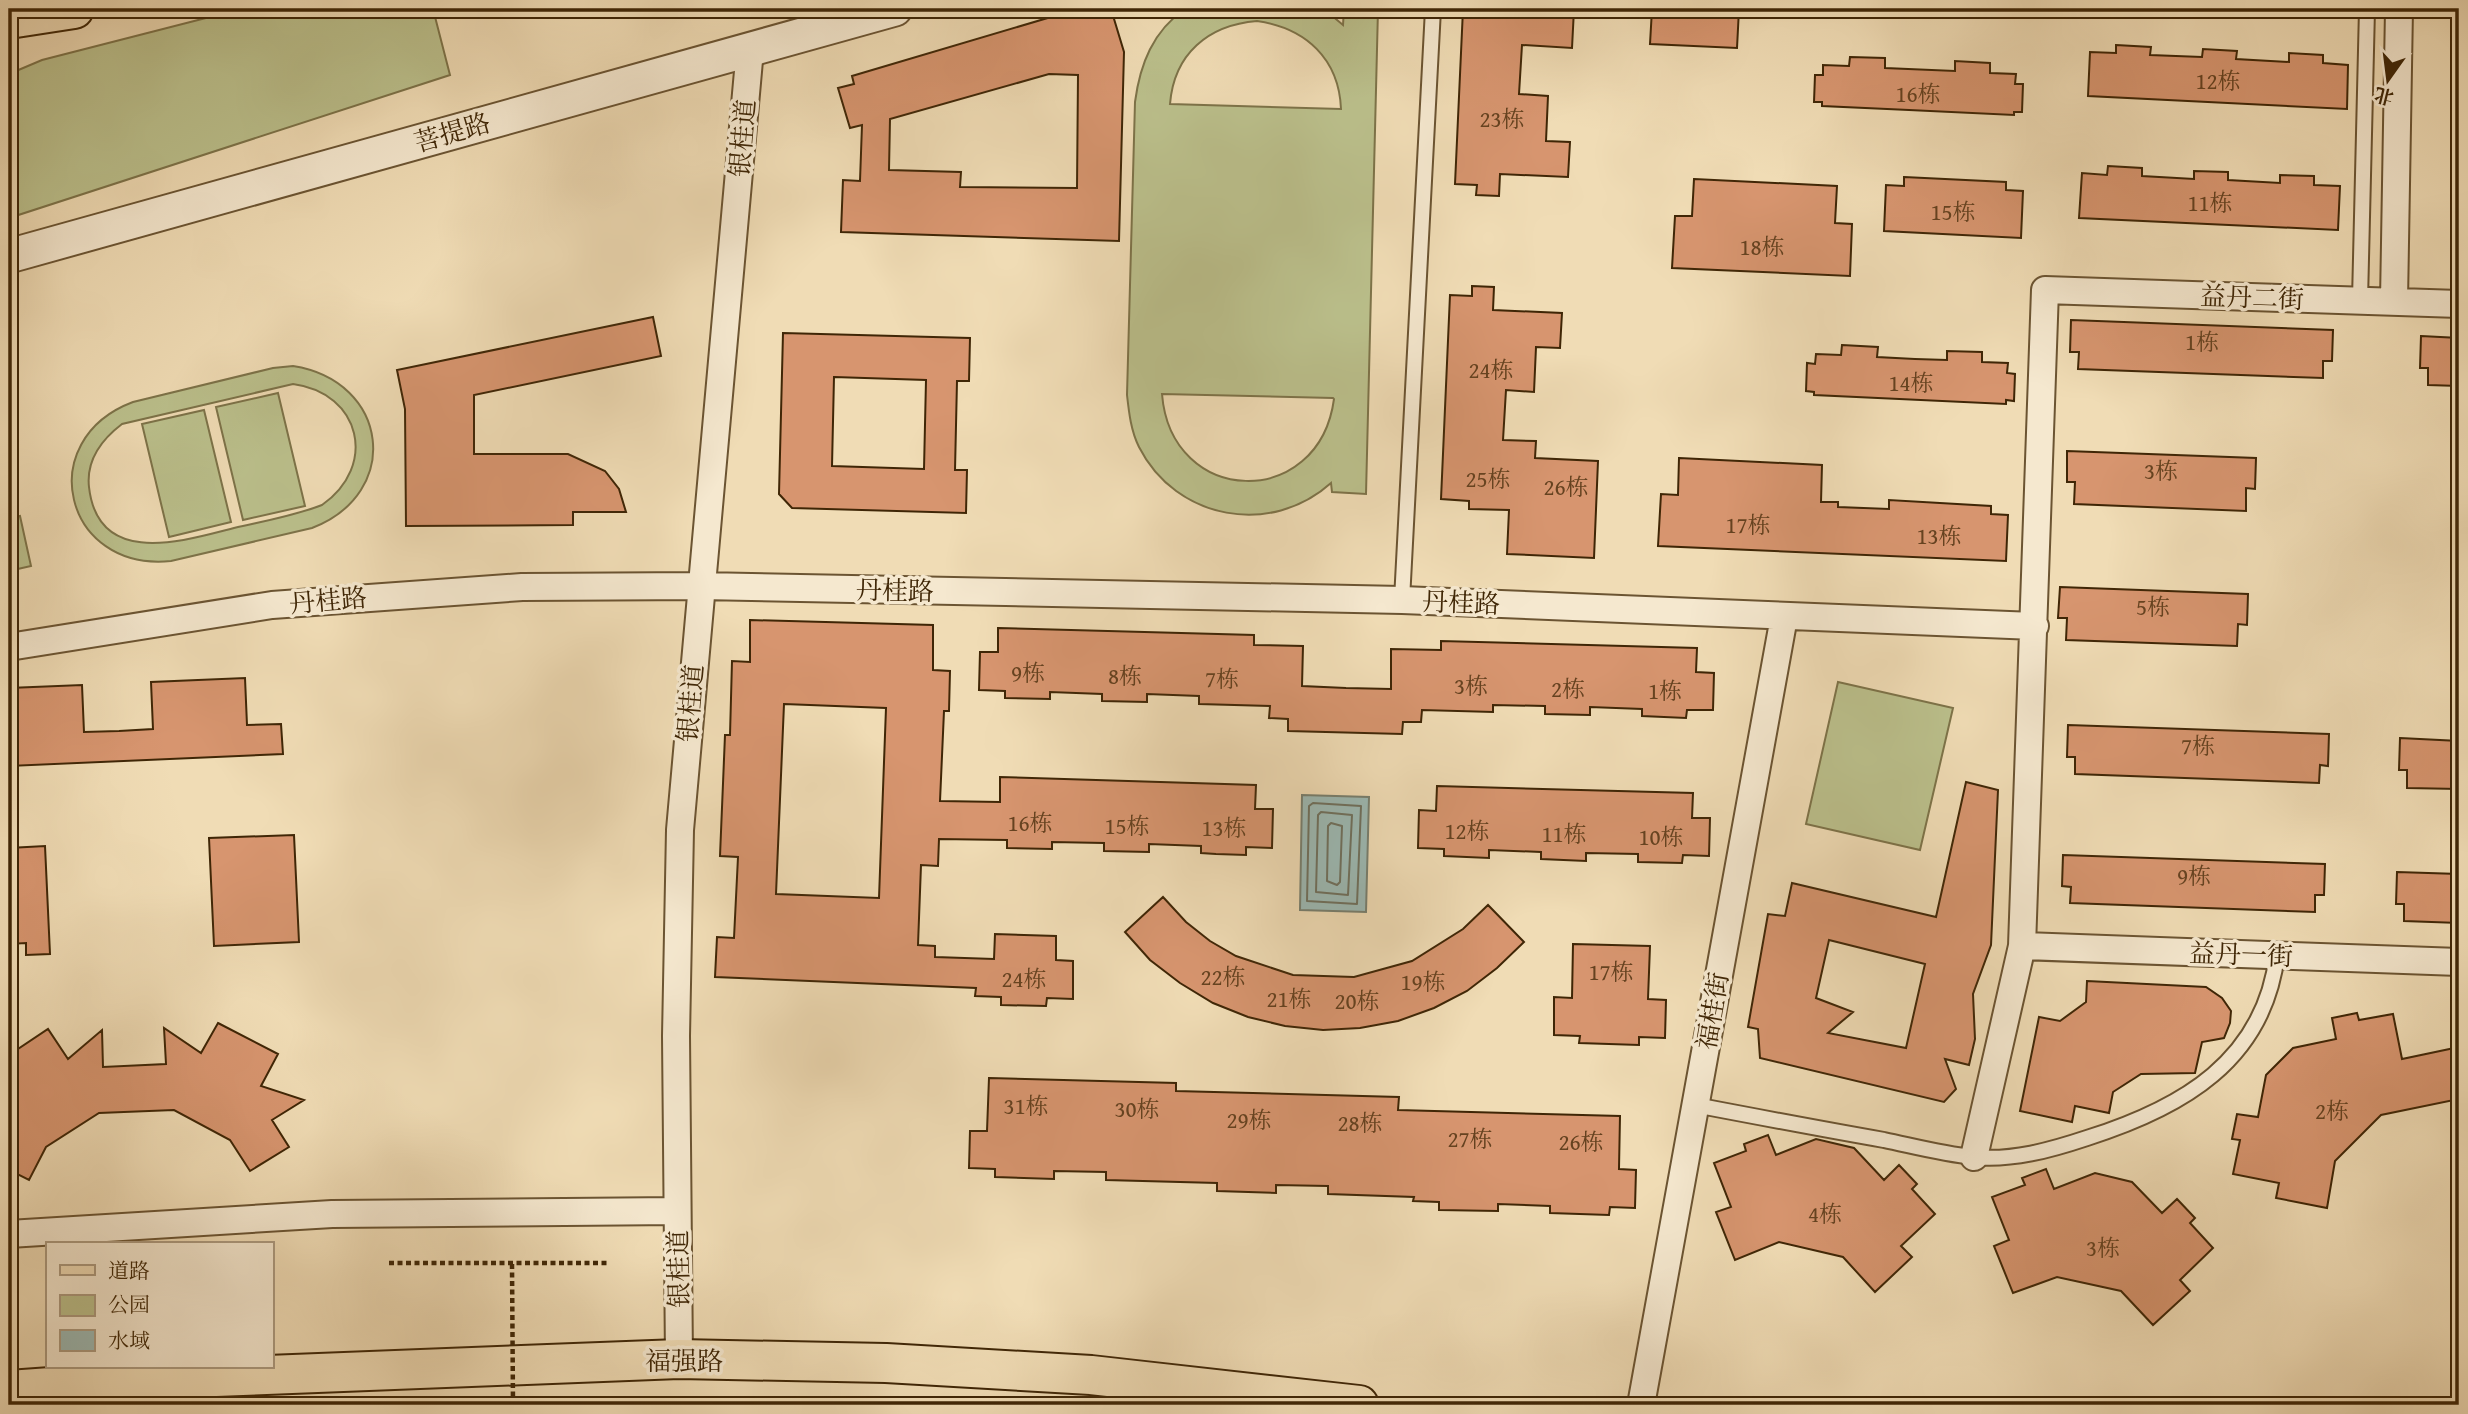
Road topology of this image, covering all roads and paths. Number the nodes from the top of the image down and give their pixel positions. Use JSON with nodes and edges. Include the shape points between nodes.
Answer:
{"nodes":[{"id":1,"x":74,"y":9,"type":"edge"},
{"id":2,"x":895,"y":9,"type":"edge"},
{"id":3,"x":1433,"y":9,"type":"edge"},
{"id":4,"x":2367,"y":9,"type":"edge"},
{"id":5,"x":2399,"y":9,"type":"edge"},
{"id":6,"x":9,"y":19,"type":"edge"},
{"id":7,"x":750,"y":49,"type":"junction"},
{"id":8,"x":9,"y":256,"type":"edge"},
{"id":9,"x":2360,"y":300,"type":"junction"},
{"id":10,"x":2394,"y":302,"type":"junction"},
{"id":11,"x":2459,"y":304,"type":"edge"},
{"id":12,"x":702,"y":586,"type":"junction"},
{"id":13,"x":1402,"y":600,"type":"junction"},
{"id":14,"x":1784,"y":617,"type":"junction"},
{"id":15,"x":2035,"y":626,"type":"junction"},
{"id":16,"x":9,"y":647,"type":"edge"},
{"id":17,"x":2022,"y":946,"type":"junction"},
{"id":18,"x":2277,"y":955,"type":"junction"},
{"id":19,"x":2459,"y":962,"type":"edge"},
{"id":20,"x":1696,"y":1105,"type":"junction"},
{"id":21,"x":1974,"y":1157,"type":"junction"},
{"id":22,"x":677,"y":1211,"type":"junction"},
{"id":23,"x":9,"y":1234,"type":"edge"},
{"id":24,"x":388,"y":1263,"type":"dead end"},
{"id":25,"x":610,"y":1263,"type":"dead end"},
{"id":26,"x":512,"y":1264,"type":"junction"},
{"id":27,"x":679,"y":1359,"type":"junction"},
{"id":28,"x":9,"y":1390,"type":"edge"},
{"id":29,"x":513,"y":1405,"type":"edge"},
{"id":30,"x":1359,"y":1405,"type":"edge"},
{"id":31,"x":1641,"y":1405,"type":"edge"}],
"edges":[{"from":1,"to":6,"type":"main road"},
{"from":2,"to":7,"type":"street","name":"菩提路"},
{"from":3,"to":13,"type":"lane"},
{"from":4,"to":9,"type":"lane"},
{"from":5,"to":10,"type":"street"},
{"from":7,"to":8,"type":"street","name":"菩提路"},
{"from":7,"to":12,"type":"street","name":"银桂道"},
{"from":9,"to":10,"type":"street","name":"益丹二街"},
{"from":9,"to":15,"type":"street","name":"益丹二街","via":[[2045,290]]},
{"from":10,"to":11,"type":"street","name":"益丹二街"},
{"from":12,"to":13,"type":"street","name":"丹桂路"},
{"from":12,"to":16,"type":"street","name":"丹桂路","via":[[522,587],[372,596],[198,615]]},
{"from":12,"to":22,"type":"street","name":"银桂道","via":[[686,739],[677,899]]},
{"from":13,"to":14,"type":"street","name":"丹桂路"},
{"from":14,"to":15,"type":"street","name":"丹桂路"},
{"from":14,"to":20,"type":"street","name":"福桂街"},
{"from":15,"to":17,"type":"street"},
{"from":17,"to":18,"type":"street","name":"益丹一街"},
{"from":17,"to":21,"type":"street"},
{"from":18,"to":19,"type":"street","name":"益丹一街"},
{"from":18,"to":21,"type":"lane","via":[[2273,988],[2260,1018],[2233,1058],[2188,1093],[2139,1122],[2040,1153]]},
{"from":20,"to":21,"type":"lane"},
{"from":20,"to":31,"type":"street","name":"福桂街"},
{"from":22,"to":23,"type":"street","via":[[332,1214]]},
{"from":22,"to":27,"type":"street","name":"银桂道"},
{"from":24,"to":26,"type":"path"},
{"from":25,"to":26,"type":"path"},
{"from":26,"to":29,"type":"path","bridge":true},
{"from":27,"to":28,"type":"main road","name":"福强路","via":[[163,1379]]},
{"from":27,"to":30,"type":"main road","name":"福强路","via":[[886,1363],[1091,1376]]}]}
